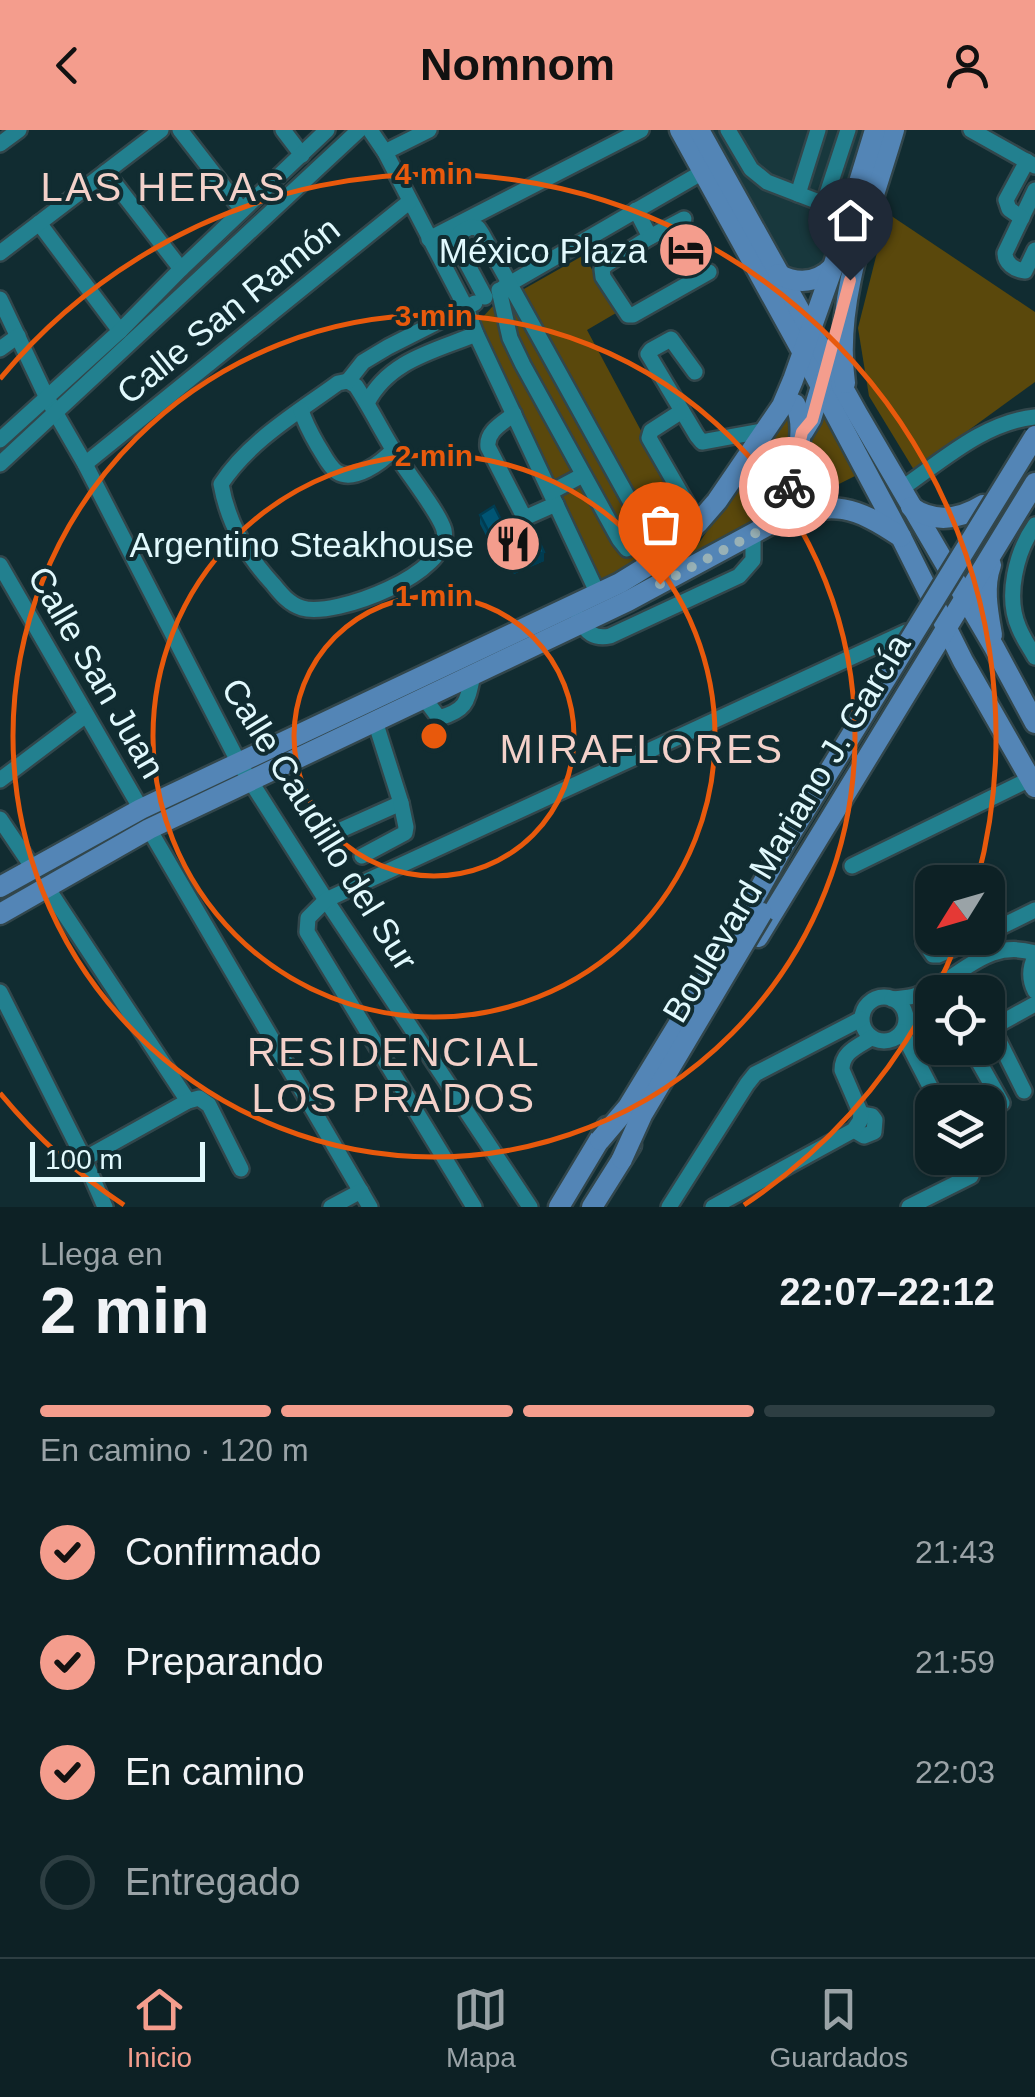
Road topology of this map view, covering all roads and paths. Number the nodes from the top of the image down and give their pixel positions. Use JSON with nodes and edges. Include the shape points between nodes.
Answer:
{"nodes":[{"id":1,"x":19,"y":130,"type":"edge"},
{"id":2,"x":161,"y":130,"type":"edge"},
{"id":3,"x":180,"y":130,"type":"edge"},
{"id":4,"x":282,"y":130,"type":"edge"},
{"id":5,"x":328,"y":130,"type":"edge"},
{"id":6,"x":358,"y":130,"type":"edge"},
{"id":7,"x":370,"y":130,"type":"edge"},
{"id":8,"x":428,"y":130,"type":"edge"},
{"id":9,"x":642,"y":130,"type":"edge"},
{"id":10,"x":680,"y":130,"type":"edge"},
{"id":11,"x":699,"y":130,"type":"edge"},
{"id":12,"x":728,"y":130,"type":"edge"},
{"id":13,"x":747,"y":130,"type":"edge"},
{"id":14,"x":818,"y":130,"type":"edge"},
{"id":15,"x":848,"y":130,"type":"edge"},
{"id":16,"x":875,"y":130,"type":"edge"},
{"id":17,"x":894,"y":130,"type":"edge"},
{"id":18,"x":971,"y":130,"type":"edge"},
{"id":19,"x":0,"y":144,"type":"edge"},
{"id":20,"x":738,"y":146,"type":"junction"},
{"id":21,"x":385,"y":152,"type":"junction"},
{"id":22,"x":302,"y":155,"type":"junction"},
{"id":23,"x":1031,"y":163,"type":"edge"},
{"id":24,"x":106,"y":172,"type":"junction"},
{"id":25,"x":702,"y":173,"type":"junction"},
{"id":26,"x":1035,"y":190,"type":"edge"},
{"id":27,"x":798,"y":194,"type":"junction"},
{"id":28,"x":409,"y":202,"type":"junction"},
{"id":29,"x":824,"y":203,"type":"junction"},
{"id":30,"x":242,"y":210,"type":"junction"},
{"id":31,"x":636,"y":210,"type":"junction"},
{"id":32,"x":850,"y":214,"type":"junction"},
{"id":33,"x":684,"y":218,"type":"dead end"},
{"id":34,"x":1022,"y":218,"type":"junction"},
{"id":35,"x":39,"y":222,"type":"junction"},
{"id":36,"x":650,"y":237,"type":"junction"},
{"id":37,"x":429,"y":239,"type":"junction"},
{"id":38,"x":1035,"y":250,"type":"edge"},
{"id":39,"x":0,"y":252,"type":"edge"},
{"id":40,"x":833,"y":267,"type":"junction"},
{"id":41,"x":182,"y":269,"type":"junction"},
{"id":42,"x":709,"y":272,"type":"dead end"},
{"id":43,"x":778,"y":274,"type":"junction"},
{"id":44,"x":850,"y":280,"type":"junction"},
{"id":45,"x":498,"y":290,"type":"junction"},
{"id":46,"x":0,"y":300,"type":"edge"},
{"id":47,"x":466,"y":308,"type":"junction"},
{"id":48,"x":528,"y":316,"type":"junction"},
{"id":49,"x":504,"y":319,"type":"junction"},
{"id":50,"x":120,"y":330,"type":"junction"},
{"id":51,"x":811,"y":331,"type":"junction"},
{"id":52,"x":476,"y":334,"type":"junction"},
{"id":53,"x":18,"y":336,"type":"junction"},
{"id":54,"x":0,"y":349,"type":"edge"},
{"id":55,"x":803,"y":353,"type":"junction"},
{"id":56,"x":828,"y":361,"type":"junction"},
{"id":57,"x":695,"y":372,"type":"dead end"},
{"id":58,"x":348,"y":381,"type":"junction"},
{"id":59,"x":821,"y":402,"type":"junction"},
{"id":60,"x":367,"y":403,"type":"junction"},
{"id":61,"x":51,"y":406,"type":"junction"},
{"id":62,"x":301,"y":410,"type":"junction"},
{"id":63,"x":682,"y":411,"type":"junction"},
{"id":64,"x":514,"y":414,"type":"junction"},
{"id":65,"x":1035,"y":420,"type":"edge"},
{"id":66,"x":766,"y":430,"type":"junction"},
{"id":67,"x":1035,"y":436,"type":"edge"},
{"id":68,"x":0,"y":440,"type":"edge"},
{"id":69,"x":394,"y":450,"type":"junction"},
{"id":70,"x":1035,"y":461,"type":"edge"},
{"id":71,"x":0,"y":464,"type":"edge"},
{"id":72,"x":85,"y":464,"type":"junction"},
{"id":73,"x":583,"y":475,"type":"junction"},
{"id":74,"x":1035,"y":483,"type":"edge"},
{"id":75,"x":553,"y":498,"type":"junction"},
{"id":76,"x":906,"y":498,"type":"junction"},
{"id":77,"x":983,"y":505,"type":"junction"},
{"id":78,"x":780,"y":520,"type":"junction"},
{"id":79,"x":698,"y":523,"type":"junction"},
{"id":80,"x":1035,"y":525,"type":"edge"},
{"id":81,"x":753,"y":534,"type":"junction"},
{"id":82,"x":901,"y":537,"type":"junction"},
{"id":83,"x":1002,"y":538,"type":"junction"},
{"id":84,"x":627,"y":549,"type":"junction"},
{"id":85,"x":659,"y":559,"type":"junction"},
{"id":86,"x":0,"y":565,"type":"edge"},
{"id":87,"x":946,"y":566,"type":"junction"},
{"id":88,"x":598,"y":594,"type":"junction"},
{"id":89,"x":929,"y":595,"type":"junction"},
{"id":90,"x":966,"y":598,"type":"junction"},
{"id":91,"x":577,"y":614,"type":"junction"},
{"id":92,"x":946,"y":628,"type":"junction"},
{"id":93,"x":906,"y":632,"type":"junction"},
{"id":94,"x":994,"y":646,"type":"junction"},
{"id":95,"x":1035,"y":657,"type":"edge"},
{"id":96,"x":964,"y":661,"type":"junction"},
{"id":97,"x":926,"y":664,"type":"junction"},
{"id":98,"x":86,"y":715,"type":"junction"},
{"id":99,"x":376,"y":721,"type":"junction"},
{"id":100,"x":1035,"y":722,"type":"edge"},
{"id":101,"x":831,"y":755,"type":"junction"},
{"id":102,"x":860,"y":770,"type":"junction"},
{"id":103,"x":244,"y":772,"type":"junction"},
{"id":104,"x":0,"y":780,"type":"edge"},
{"id":105,"x":1033,"y":783,"type":"edge"},
{"id":106,"x":401,"y":803,"type":"junction"},
{"id":107,"x":0,"y":819,"type":"edge"},
{"id":108,"x":145,"y":819,"type":"junction"},
{"id":109,"x":334,"y":833,"type":"dead end"},
{"id":110,"x":362,"y":856,"type":"dead end"},
{"id":111,"x":852,"y":866,"type":"dead end"},
{"id":112,"x":34,"y":868,"type":"junction"},
{"id":113,"x":46,"y":886,"type":"junction"},
{"id":114,"x":0,"y":887,"type":"edge"},
{"id":115,"x":326,"y":900,"type":"junction"},
{"id":116,"x":1035,"y":910,"type":"edge"},
{"id":117,"x":0,"y":914,"type":"edge"},
{"id":118,"x":1009,"y":923,"type":"junction"},
{"id":119,"x":1005,"y":925,"type":"edge"},
{"id":120,"x":1012,"y":948,"type":"junction"},
{"id":121,"x":1035,"y":955,"type":"edge"},
{"id":122,"x":953,"y":975,"type":"edge"},
{"id":123,"x":1035,"y":991,"type":"edge"},
{"id":124,"x":0,"y":992,"type":"edge"},
{"id":125,"x":915,"y":995,"type":"edge"},
{"id":126,"x":892,"y":999,"type":"junction"},
{"id":127,"x":915,"y":1000,"type":"edge"},
{"id":128,"x":1035,"y":1004,"type":"edge"},
{"id":129,"x":861,"y":1019,"type":"junction"},
{"id":130,"x":1005,"y":1020,"type":"edge"},
{"id":131,"x":904,"y":1025,"type":"junction"},
{"id":132,"x":871,"y":1038,"type":"junction"},
{"id":133,"x":1005,"y":1056,"type":"edge"},
{"id":134,"x":930,"y":1085,"type":"edge"},
{"id":135,"x":1024,"y":1092,"type":"dead end"},
{"id":136,"x":188,"y":1101,"type":"junction"},
{"id":137,"x":600,"y":1140,"type":"junction"},
{"id":138,"x":622,"y":1158,"type":"junction"},
{"id":139,"x":84,"y":1159,"type":"junction"},
{"id":140,"x":241,"y":1169,"type":"dead end"},
{"id":141,"x":971,"y":1176,"type":"dead end"},
{"id":142,"x":361,"y":1192,"type":"junction"},
{"id":143,"x":105,"y":1207,"type":"edge"},
{"id":144,"x":331,"y":1207,"type":"edge"},
{"id":145,"x":370,"y":1207,"type":"edge"},
{"id":146,"x":474,"y":1207,"type":"edge"},
{"id":147,"x":530,"y":1207,"type":"edge"},
{"id":148,"x":559,"y":1207,"type":"edge"},
{"id":149,"x":592,"y":1207,"type":"edge"},
{"id":150,"x":668,"y":1207,"type":"edge"},
{"id":151,"x":713,"y":1207,"type":"edge"},
{"id":152,"x":909,"y":1207,"type":"edge"}],
"edges":[{"from":1,"to":19,"type":"street"},
{"from":2,"to":24,"type":"street"},
{"from":3,"to":30,"type":"street"},
{"from":4,"to":22,"type":"street"},
{"from":5,"to":22,"type":"street"},
{"from":6,"to":61,"type":"street"},
{"from":7,"to":21,"type":"street"},
{"from":8,"to":21,"type":"street"},
{"from":9,"to":37,"type":"street"},
{"from":10,"to":25,"type":"main road"},
{"from":11,"to":43,"type":"main road"},
{"from":12,"to":20,"type":"street"},
{"from":13,"to":20,"type":"street"},
{"from":14,"to":27,"type":"street"},
{"from":15,"to":29,"type":"street"},
{"from":16,"to":32,"type":"main road"},
{"from":17,"to":44,"type":"main road"},
{"from":18,"to":23,"type":"street"},
{"from":20,"to":27,"type":"street","via":[[766,182]]},
{"from":21,"to":28,"type":"street"},
{"from":22,"to":30,"type":"street"},
{"from":23,"to":34,"type":"street","via":[[1006,200]]},
{"from":24,"to":35,"type":"street"},
{"from":24,"to":41,"type":"street"},
{"from":25,"to":31,"type":"street"},
{"from":25,"to":55,"type":"main road"},
{"from":26,"to":34,"type":"street"},
{"from":27,"to":29,"type":"street"},
{"from":28,"to":37,"type":"street"},
{"from":28,"to":72,"type":"street","name":"Calle San Ramón"},
{"from":29,"to":32,"type":"street"},
{"from":30,"to":41,"type":"street"},
{"from":31,"to":36,"type":"street"},
{"from":31,"to":45,"type":"street"},
{"from":32,"to":40,"type":"main road"},
{"from":33,"to":36,"type":"street"},
{"from":34,"to":38,"type":"street","via":[[1005,259],[1025,270]]},
{"from":35,"to":39,"type":"street"},
{"from":35,"to":50,"type":"street"},
{"from":36,"to":42,"type":"street","via":[[602,269],[628,316]]},
{"from":37,"to":47,"type":"street"},
{"from":40,"to":43,"type":"main road","via":[[811,280]]},
{"from":40,"to":51,"type":"main road"},
{"from":41,"to":50,"type":"street"},
{"from":43,"to":51,"type":"main road"},
{"from":44,"to":56,"type":"main road"},
{"from":44,"to":59,"type":"main road","via":[[843,368]]},
{"from":45,"to":47,"type":"street"},
{"from":45,"to":48,"type":"street"},
{"from":45,"to":49,"type":"street"},
{"from":46,"to":53,"type":"street","name":"Calle Caudillo del Sur"},
{"from":47,"to":52,"type":"street"},
{"from":47,"to":58,"type":"street","via":[[388,346]]},
{"from":48,"to":49,"type":"street","via":[[516,312]]},
{"from":48,"to":84,"type":"street","via":[[640,519],[640,540]]},
{"from":49,"to":73,"type":"street"},
{"from":50,"to":61,"type":"street"},
{"from":51,"to":55,"type":"main road"},
{"from":51,"to":56,"type":"main road"},
{"from":52,"to":60,"type":"street","via":[[399,366]]},
{"from":52,"to":64,"type":"street"},
{"from":53,"to":54,"type":"street"},
{"from":53,"to":61,"type":"street","name":"Calle Caudillo del Sur"},
{"from":55,"to":59,"type":"main road"},
{"from":55,"to":59,"type":"main road"},
{"from":56,"to":59,"type":"main road"},
{"from":57,"to":63,"type":"street","via":[[671,339],[648,354]]},
{"from":58,"to":60,"type":"street"},
{"from":58,"to":62,"type":"street"},
{"from":59,"to":66,"type":"main road"},
{"from":59,"to":76,"type":"main road"},
{"from":59,"to":78,"type":"main road","via":[[802,432]]},
{"from":59,"to":82,"type":"main road"},
{"from":60,"to":69,"type":"street"},
{"from":61,"to":68,"type":"street"},
{"from":61,"to":71,"type":"street"},
{"from":61,"to":72,"type":"street","name":"Calle Caudillo del Sur"},
{"from":62,"to":69,"type":"street","via":[[342,476]]},
{"from":62,"to":69,"type":"street","via":[[233,466],[222,484],[236,534],[254,564],[302,608],[354,604],[432,562],[441,548],[444,531]]},
{"from":63,"to":66,"type":"street","via":[[702,442]]},
{"from":63,"to":79,"type":"street","via":[[649,438]]},
{"from":64,"to":75,"type":"street"},
{"from":64,"to":75,"type":"street","via":[[492,432],[488,447],[523,514],[530,516]]},
{"from":65,"to":76,"type":"street","via":[[982,434]]},
{"from":65,"to":77,"type":"main road","name":"Boulevard Mariano J. García"},
{"from":66,"to":79,"type":"main road"},
{"from":67,"to":137,"type":"main road","bridge":true,"via":[[638,1091]]},
{"from":70,"to":138,"type":"main road","bridge":true,"via":[[811,824]]},
{"from":72,"to":103,"type":"street","name":"Calle Caudillo del Sur"},
{"from":73,"to":75,"type":"street"},
{"from":73,"to":84,"type":"street"},
{"from":74,"to":83,"type":"main road","name":"Boulevard Mariano J. García"},
{"from":75,"to":88,"type":"street"},
{"from":76,"to":77,"type":"main road","via":[[934,517],[952,518]]},
{"from":76,"to":87,"type":"main road"},
{"from":77,"to":87,"type":"main road","name":"Boulevard Mariano J. García"},
{"from":78,"to":81,"type":"main road"},
{"from":78,"to":82,"type":"main road","via":[[840,508]]},
{"from":79,"to":85,"type":"main road"},
{"from":80,"to":95,"type":"street","via":[[1012,595],[1017,625]]},
{"from":81,"to":91,"type":"main road","via":[[628,600]]},
{"from":81,"to":91,"type":"street","via":[[753,560],[739,576],[610,636],[592,636]]},
{"from":82,"to":89,"type":"main road"},
{"from":83,"to":90,"type":"main road","name":"Boulevard Mariano J. García"},
{"from":83,"to":94,"type":"main road","via":[[988,573]]},
{"from":84,"to":85,"type":"street"},
{"from":85,"to":88,"type":"main road"},
{"from":86,"to":98,"type":"street","name":"Calle San Juan"},
{"from":87,"to":89,"type":"main road","name":"Boulevard Mariano J. García"},
{"from":87,"to":90,"type":"main road"},
{"from":88,"to":91,"type":"main road"},
{"from":89,"to":92,"type":"main road"},
{"from":89,"to":93,"type":"main road","name":"Boulevard Mariano J. García"},
{"from":90,"to":92,"type":"main road","name":"Boulevard Mariano J. García"},
{"from":90,"to":94,"type":"main road"},
{"from":91,"to":99,"type":"main road","via":[[472,676]]},
{"from":91,"to":103,"type":"main road"},
{"from":92,"to":96,"type":"main road"},
{"from":92,"to":97,"type":"main road","name":"Boulevard Mariano J. García"},
{"from":93,"to":101,"type":"main road","name":"Boulevard Mariano J. García"},
{"from":93,"to":115,"type":"street"},
{"from":94,"to":96,"type":"main road","via":[[972,639],[963,646]]},
{"from":94,"to":100,"type":"main road"},
{"from":96,"to":97,"type":"main road"},
{"from":96,"to":105,"type":"main road"},
{"from":97,"to":102,"type":"main road","name":"Boulevard Mariano J. García"},
{"from":98,"to":104,"type":"street"},
{"from":98,"to":108,"type":"street","name":"Calle San Juan"},
{"from":99,"to":103,"type":"main road"},
{"from":99,"to":106,"type":"street"},
{"from":101,"to":102,"type":"main road"},
{"from":101,"to":137,"type":"main road","name":"Boulevard Mariano J. García"},
{"from":102,"to":138,"type":"main road","name":"Boulevard Mariano J. García"},
{"from":103,"to":108,"type":"main road"},
{"from":103,"to":115,"type":"street","name":"Calle Caudillo del Sur"},
{"from":105,"to":111,"type":"street"},
{"from":106,"to":109,"type":"street"},
{"from":106,"to":110,"type":"street","via":[[404,834]]},
{"from":107,"to":112,"type":"street"},
{"from":108,"to":112,"type":"main road"},
{"from":108,"to":113,"type":"main road"},
{"from":108,"to":142,"type":"street","name":"Calle San Juan"},
{"from":112,"to":114,"type":"main road"},
{"from":113,"to":117,"type":"main road"},
{"from":113,"to":136,"type":"street"},
{"from":115,"to":146,"type":"street","via":[[308,918],[307,932]]},
{"from":115,"to":147,"type":"street","name":"Calle Caudillo del Sur"},
{"from":116,"to":118,"type":"street"},
{"from":118,"to":119,"type":"street"},
{"from":118,"to":120,"type":"street"},
{"from":120,"to":121,"type":"street"},
{"from":120,"to":122,"type":"street"},
{"from":121,"to":123,"type":"street"},
{"from":124,"to":139,"type":"street"},
{"from":125,"to":126,"type":"street"},
{"from":126,"to":129,"type":"street","via":[[872,1000]]},
{"from":126,"to":131,"type":"street","via":[[902,1006]]},
{"from":127,"to":131,"type":"street"},
{"from":128,"to":130,"type":"street"},
{"from":129,"to":132,"type":"street"},
{"from":129,"to":150,"type":"street","via":[[755,1074]]},
{"from":131,"to":132,"type":"street","via":[[891,1040]]},
{"from":131,"to":134,"type":"street"},
{"from":132,"to":151,"type":"street","via":[[842,1064],[861,1114],[854,1130]]},
{"from":133,"to":135,"type":"street"},
{"from":136,"to":139,"type":"street"},
{"from":136,"to":140,"type":"street","via":[[199,1098],[209,1105]]},
{"from":137,"to":148,"type":"main road","name":"Boulevard Mariano J. García"},
{"from":138,"to":149,"type":"main road","name":"Boulevard Mariano J. García"},
{"from":139,"to":143,"type":"street"},
{"from":141,"to":152,"type":"street"},
{"from":142,"to":144,"type":"street"},
{"from":142,"to":145,"type":"street","name":"Calle San Juan"}]}
